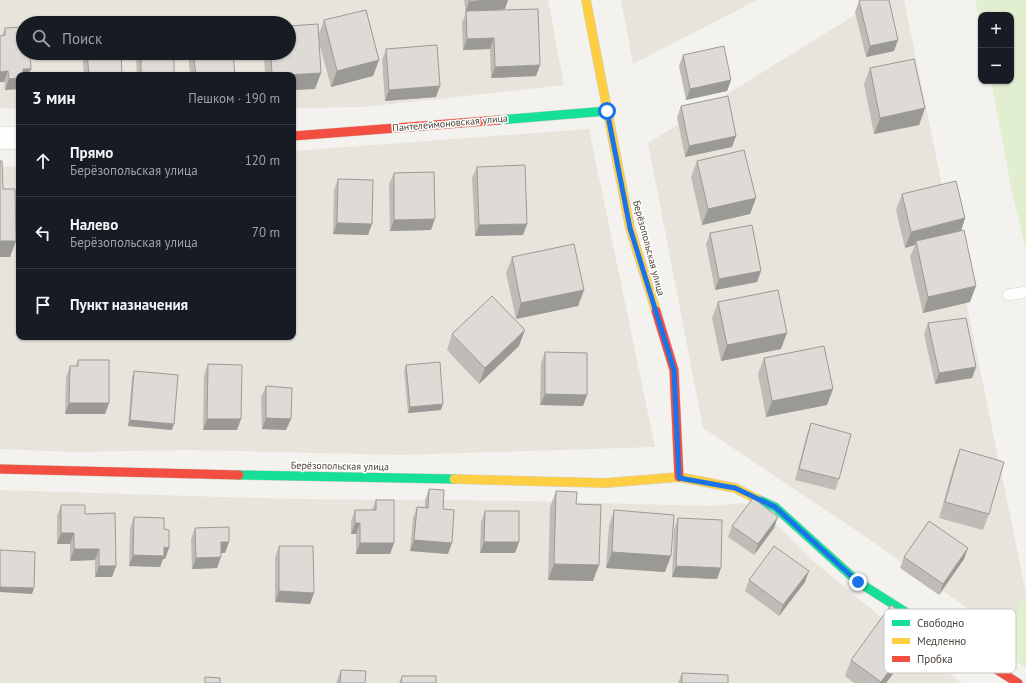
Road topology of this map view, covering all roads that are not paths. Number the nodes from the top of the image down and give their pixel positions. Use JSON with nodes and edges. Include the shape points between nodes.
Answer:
{"nodes":[{"id":1,"x":586,"y":0,"type":"edge"},
{"id":2,"x":607,"y":111,"type":"junction"},
{"id":3,"x":296,"y":136,"type":"edge"},
{"id":4,"x":0,"y":138,"type":"edge"},
{"id":5,"x":16,"y":138,"type":"edge"},
{"id":6,"x":1026,"y":292,"type":"edge"},
{"id":7,"x":1008,"y":295,"type":"dead end"},
{"id":8,"x":0,"y":469,"type":"edge"},
{"id":9,"x":679,"y":478,"type":"junction"},
{"id":10,"x":901,"y":609,"type":"edge"},
{"id":11,"x":1002,"y":673,"type":"edge"},
{"id":12,"x":1018,"y":683,"type":"edge"}],
"edges":[{"from":1,"to":2,"type":"street","name":"Берёзопольская улица"},
{"from":2,"to":3,"type":"street","name":"Пантелеймоновская улица"},
{"from":2,"to":9,"type":"street","name":"Берёзопольская улица","via":[[630,228],[674,370]]},
{"from":4,"to":5,"type":"street"},
{"from":6,"to":7,"type":"lane"},
{"from":8,"to":9,"type":"street","name":"Берёзопольская улица","via":[[606,483]]},
{"from":9,"to":10,"type":"street","name":"Берёзопольская улица","via":[[735,488],[775,507],[858,582]]},
{"from":11,"to":12,"type":"street","name":"Берёзопольская улица"}]}
